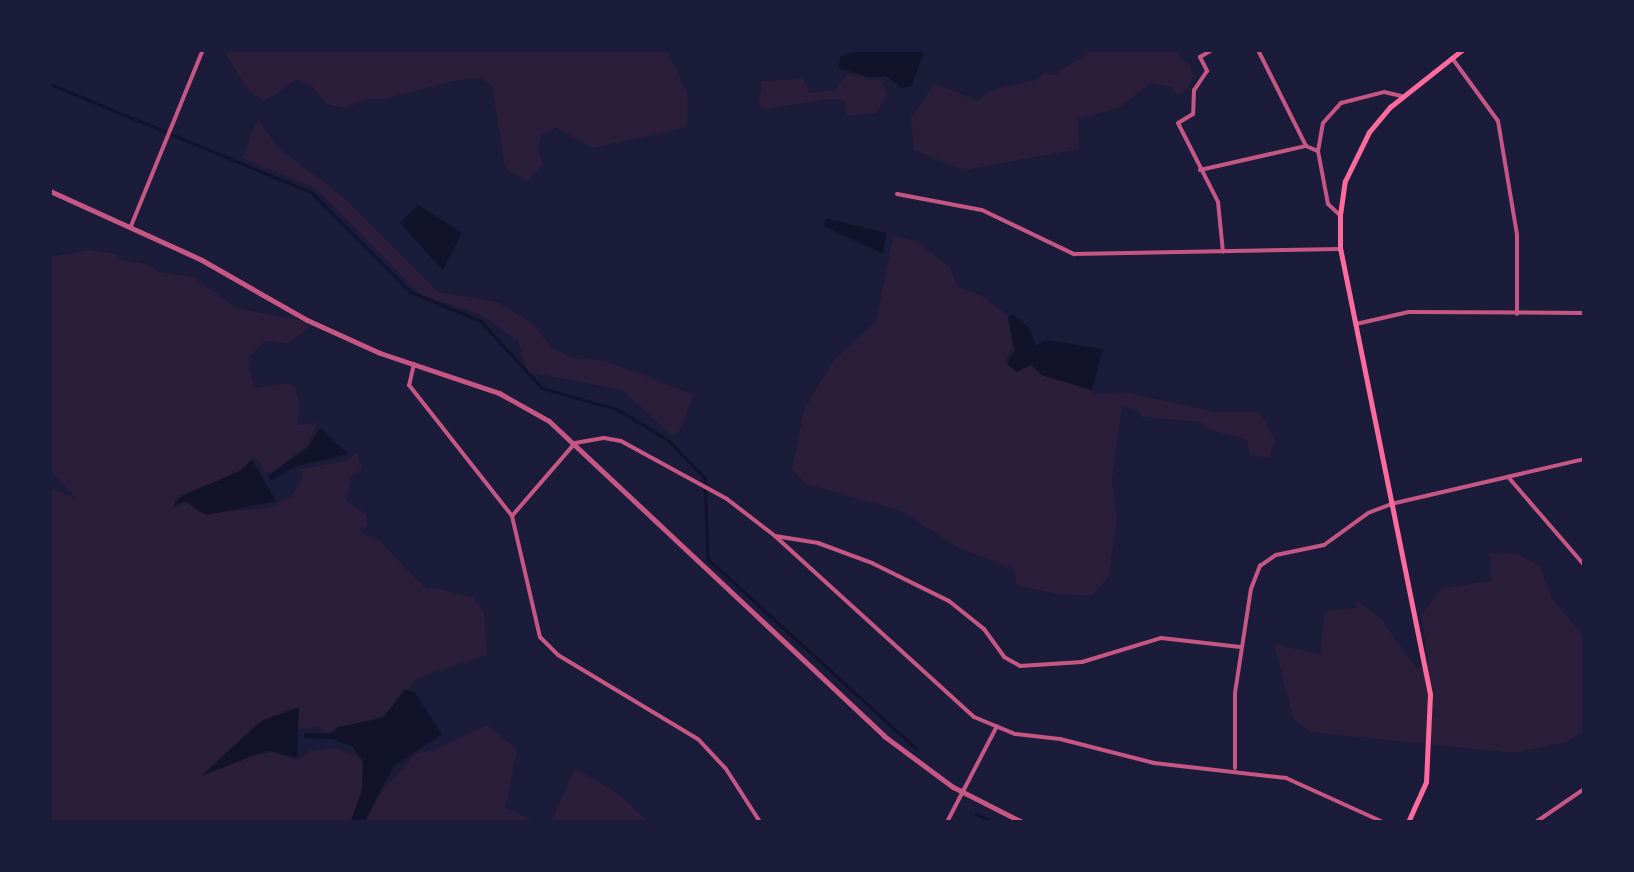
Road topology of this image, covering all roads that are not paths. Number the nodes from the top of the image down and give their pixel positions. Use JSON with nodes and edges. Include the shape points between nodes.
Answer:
{"nodes":[{"id":1,"x":204,"y":50,"type":"edge"},
{"id":2,"x":1212,"y":50,"type":"edge"},
{"id":3,"x":1258,"y":50,"type":"edge"},
{"id":4,"x":1462,"y":50,"type":"edge"},
{"id":5,"x":1452,"y":58,"type":"junction"},
{"id":6,"x":1403,"y":96,"type":"junction"},
{"id":7,"x":1306,"y":146,"type":"junction"},
{"id":8,"x":1318,"y":152,"type":"junction"},
{"id":9,"x":1200,"y":170,"type":"junction"},
{"id":10,"x":50,"y":191,"type":"edge"},
{"id":11,"x":897,"y":194,"type":"dead end"},
{"id":12,"x":1340,"y":215,"type":"junction"},
{"id":13,"x":131,"y":226,"type":"junction"},
{"id":14,"x":1340,"y":250,"type":"junction"},
{"id":15,"x":1224,"y":252,"type":"junction"},
{"id":16,"x":1516,"y":314,"type":"junction"},
{"id":17,"x":1584,"y":314,"type":"edge"},
{"id":18,"x":1355,"y":324,"type":"junction"},
{"id":19,"x":414,"y":364,"type":"junction"},
{"id":20,"x":575,"y":442,"type":"junction"},
{"id":21,"x":1584,"y":460,"type":"edge"},
{"id":22,"x":1508,"y":476,"type":"junction"},
{"id":23,"x":1391,"y":504,"type":"junction"},
{"id":24,"x":512,"y":516,"type":"junction"},
{"id":25,"x":775,"y":536,"type":"junction"},
{"id":26,"x":1584,"y":564,"type":"edge"},
{"id":27,"x":1242,"y":648,"type":"junction"},
{"id":28,"x":996,"y":726,"type":"junction"},
{"id":29,"x":1235,"y":768,"type":"junction"},
{"id":30,"x":1584,"y":789,"type":"edge"},
{"id":31,"x":962,"y":792,"type":"junction"},
{"id":32,"x":760,"y":822,"type":"edge"},
{"id":33,"x":947,"y":822,"type":"edge"},
{"id":34,"x":1022,"y":822,"type":"edge"},
{"id":35,"x":1384,"y":822,"type":"edge"},
{"id":36,"x":1408,"y":822,"type":"edge"},
{"id":37,"x":1536,"y":822,"type":"edge"}],
"edges":[{"from":1,"to":13,"type":"street"},
{"from":2,"to":9,"type":"street","via":[[1200,57],[1207,71],[1194,90],[1193,114],[1178,122]]},
{"from":3,"to":7,"type":"street"},
{"from":4,"to":5,"type":"main road"},
{"from":5,"to":6,"type":"main road"},
{"from":5,"to":16,"type":"street","via":[[1498,121],[1517,235]]},
{"from":6,"to":8,"type":"street","via":[[1384,92],[1341,103],[1322,123]]},
{"from":6,"to":12,"type":"main road","via":[[1370,132],[1345,181]]},
{"from":7,"to":8,"type":"street"},
{"from":7,"to":9,"type":"street"},
{"from":8,"to":12,"type":"street","via":[[1328,204]]},
{"from":9,"to":15,"type":"street","via":[[1218,202]]},
{"from":10,"to":13,"type":"street"},
{"from":11,"to":15,"type":"street","via":[[982,210],[1074,254]]},
{"from":12,"to":14,"type":"main road"},
{"from":13,"to":19,"type":"street","via":[[307,320]]},
{"from":14,"to":15,"type":"street"},
{"from":14,"to":18,"type":"main road"},
{"from":16,"to":17,"type":"street"},
{"from":16,"to":18,"type":"street","via":[[1408,312]]},
{"from":18,"to":23,"type":"main road"},
{"from":19,"to":20,"type":"street","via":[[500,393]]},
{"from":19,"to":24,"type":"street","via":[[410,385]]},
{"from":20,"to":24,"type":"street"},
{"from":20,"to":25,"type":"street","via":[[621,442],[727,499]]},
{"from":20,"to":31,"type":"street","via":[[849,704]]},
{"from":21,"to":22,"type":"street"},
{"from":22,"to":23,"type":"street"},
{"from":22,"to":26,"type":"street"},
{"from":23,"to":27,"type":"street","via":[[1324,545],[1276,555],[1260,566]]},
{"from":23,"to":36,"type":"main road","via":[[1432,725],[1426,782]]},
{"from":24,"to":32,"type":"street","via":[[540,637],[558,655],[698,740]]},
{"from":25,"to":27,"type":"street","via":[[836,550],[937,595],[1020,666],[1082,662],[1160,638]]},
{"from":25,"to":28,"type":"street","via":[[962,709]]},
{"from":27,"to":29,"type":"street"},
{"from":28,"to":29,"type":"street","via":[[1154,763]]},
{"from":28,"to":31,"type":"street"},
{"from":29,"to":35,"type":"street","via":[[1310,785]]},
{"from":30,"to":37,"type":"street"},
{"from":31,"to":33,"type":"street"},
{"from":31,"to":34,"type":"street"}]}
